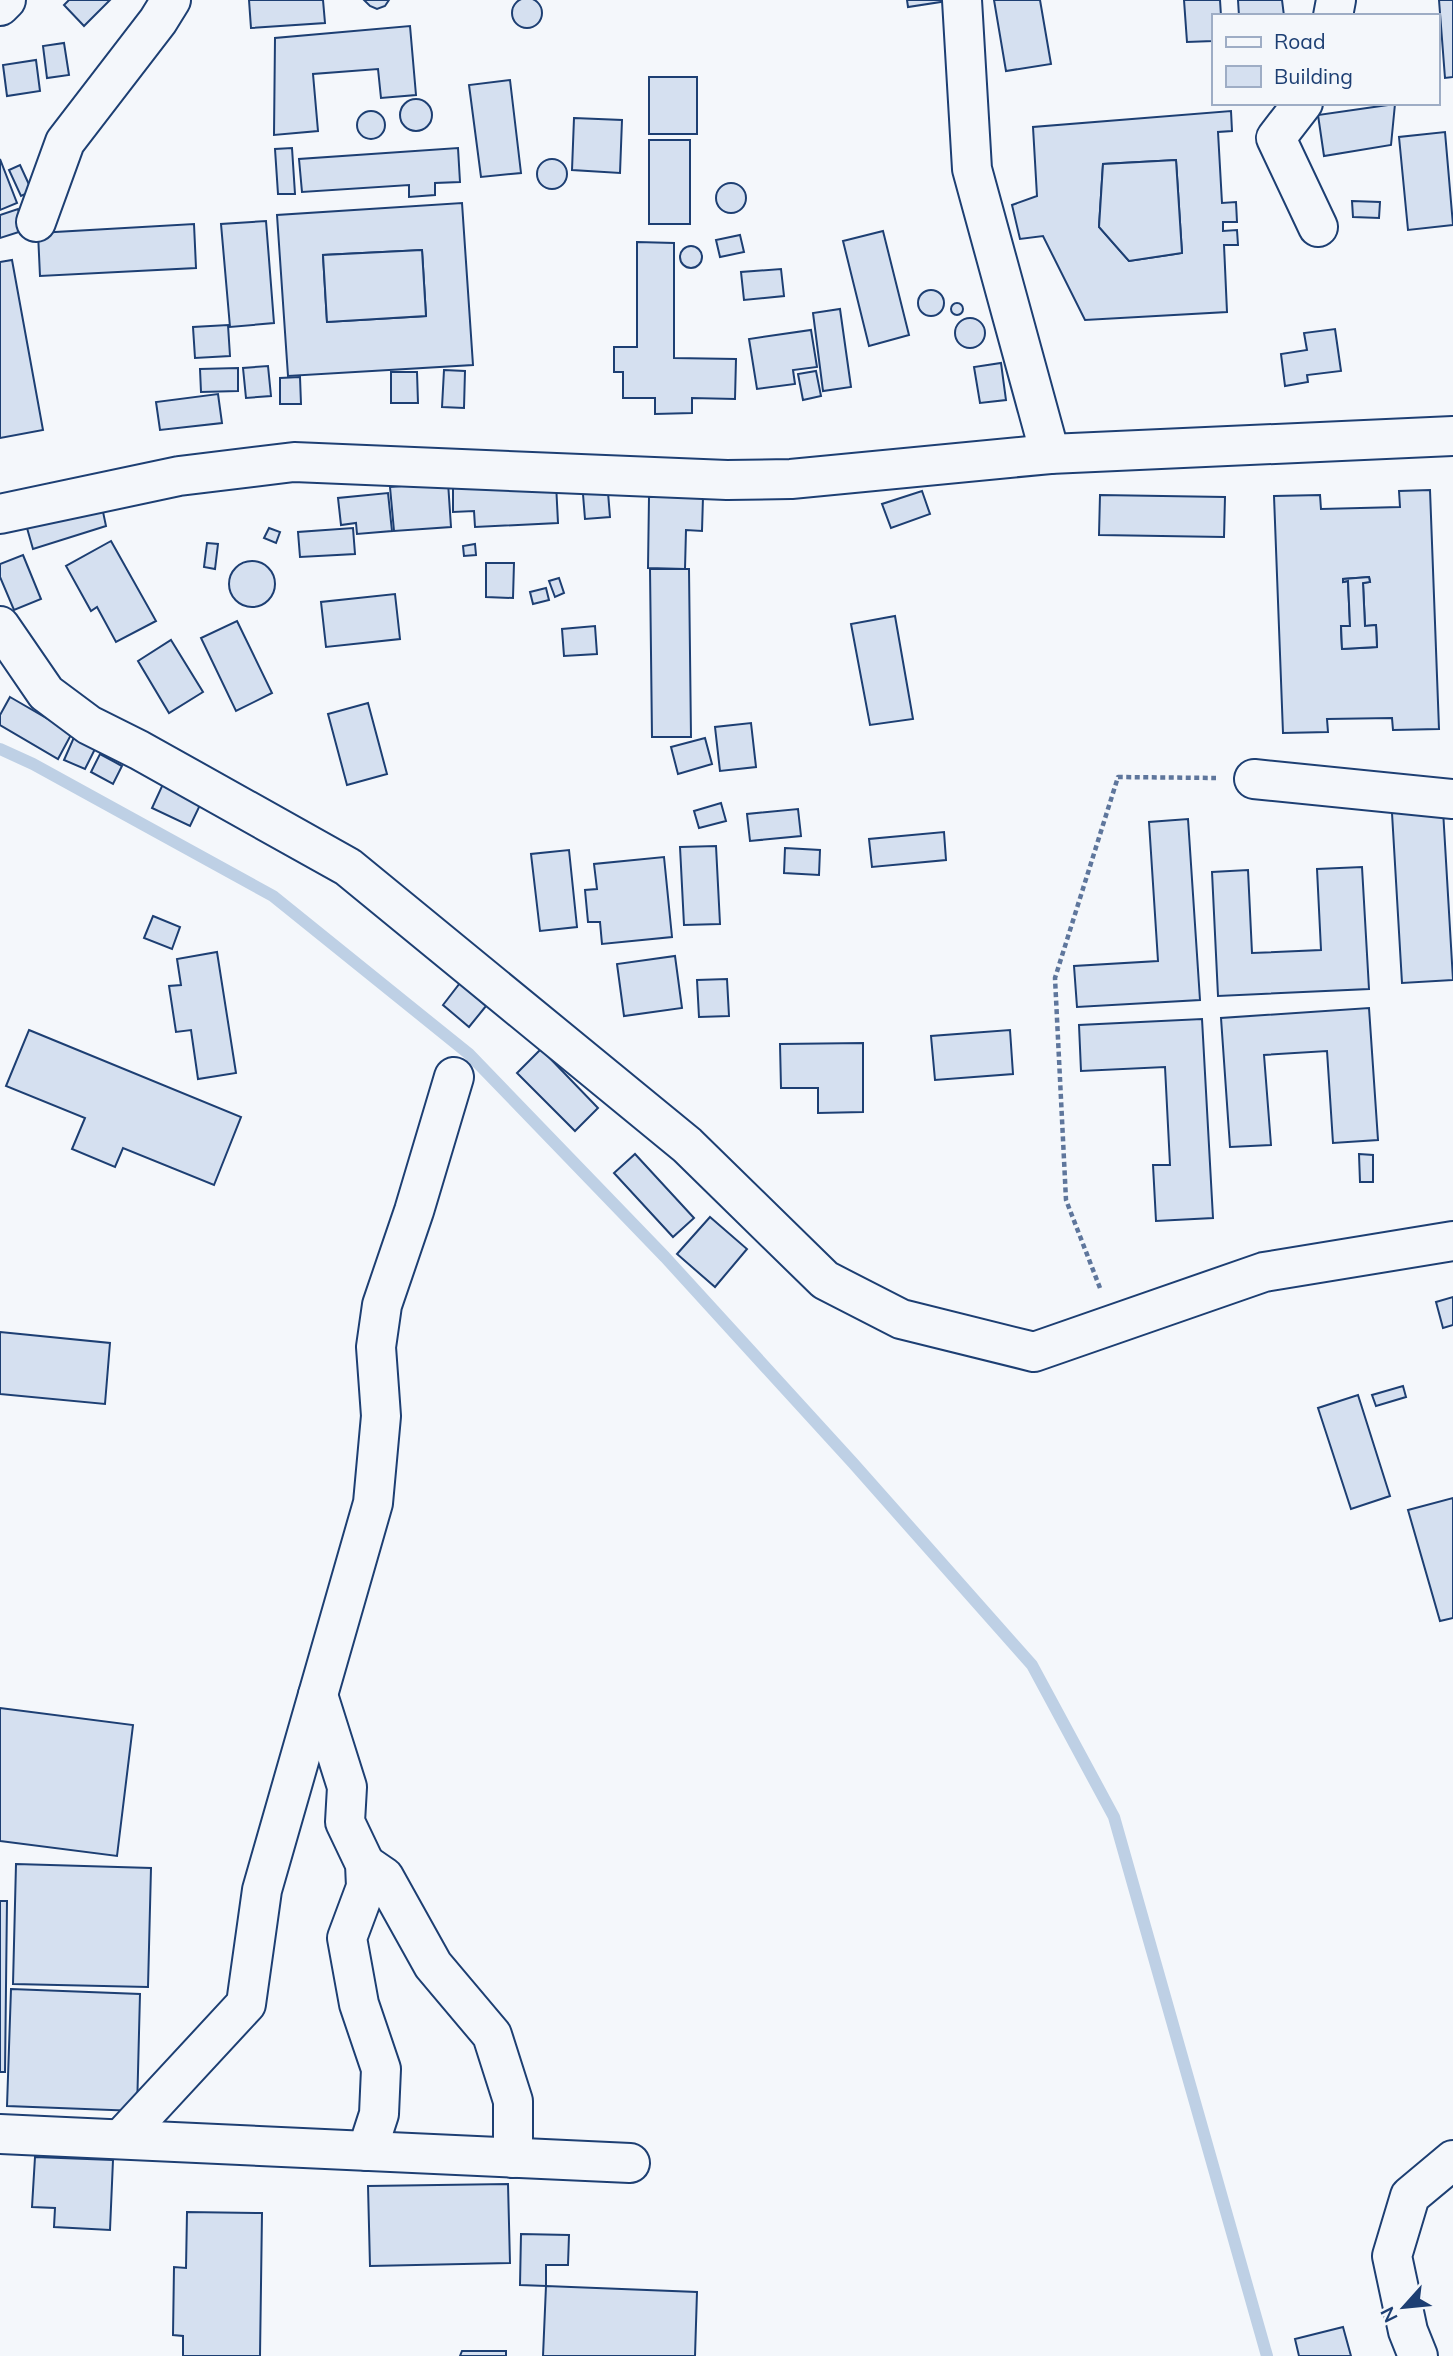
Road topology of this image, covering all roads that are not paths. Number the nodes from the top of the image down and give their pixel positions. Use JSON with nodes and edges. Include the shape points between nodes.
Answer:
{"nodes":[{"id":1,"x":6,"y":0,"type":"edge"},
{"id":2,"x":171,"y":0,"type":"edge"},
{"id":3,"x":962,"y":0,"type":"edge"},
{"id":4,"x":0,"y":6,"type":"edge"},
{"id":5,"x":1302,"y":105,"type":"edge"},
{"id":6,"x":36,"y":222,"type":"dead end"},
{"id":7,"x":1318,"y":227,"type":"dead end"},
{"id":8,"x":1453,"y":436,"type":"edge"},
{"id":9,"x":1050,"y":454,"type":"junction"},
{"id":10,"x":0,"y":514,"type":"edge"},
{"id":11,"x":0,"y":626,"type":"edge"},
{"id":12,"x":1254,"y":779,"type":"road end"},
{"id":13,"x":1453,"y":799,"type":"edge"},
{"id":14,"x":454,"y":1077,"type":"dead end"},
{"id":15,"x":1453,"y":1241,"type":"edge"},
{"id":16,"x":318,"y":1695,"type":"junction"},
{"id":17,"x":365,"y":1864,"type":"junction"},
{"id":18,"x":0,"y":2134,"type":"edge"},
{"id":19,"x":121,"y":2139,"type":"junction"},
{"id":20,"x":368,"y":2151,"type":"junction"},
{"id":21,"x":513,"y":2158,"type":"junction"},
{"id":22,"x":1453,"y":2160,"type":"edge"},
{"id":23,"x":630,"y":2164,"type":"dead end"},
{"id":24,"x":1418,"y":2356,"type":"edge"}],
"edges":[{"from":1,"to":4,"type":"street"},
{"from":2,"to":6,"type":"street","via":[[65,142]]},
{"from":3,"to":9,"type":"street","via":[[972,169]]},
{"from":5,"to":7,"type":"street","via":[[1276,138]]},
{"from":8,"to":9,"type":"street"},
{"from":9,"to":10,"type":"street","via":[[790,479],[727,480],[294,462],[179,476]]},
{"from":11,"to":15,"type":"street","via":[[46,693],[89,725],[348,867],[687,1145],[825,1280],[901,1319],[1034,1352],[1264,1272]]},
{"from":12,"to":13,"type":"street"},
{"from":14,"to":16,"type":"street","via":[[382,1305],[376,1347],[381,1416],[373,1503]]},
{"from":16,"to":17,"type":"street","via":[[347,1787],[345,1822]]},
{"from":16,"to":19,"type":"street","via":[[262,1891],[246,2004]]},
{"from":17,"to":20,"type":"street","via":[[366,1887],[347,1938],[359,2004],[381,2069],[379,2114]]},
{"from":17,"to":21,"type":"street","via":[[384,1877],[433,1965],[492,2035],[513,2101]]},
{"from":18,"to":19,"type":"street"},
{"from":19,"to":20,"type":"street"},
{"from":20,"to":21,"type":"street"},
{"from":21,"to":23,"type":"street"},
{"from":22,"to":24,"type":"street","via":[[1410,2196],[1392,2256]]}]}
